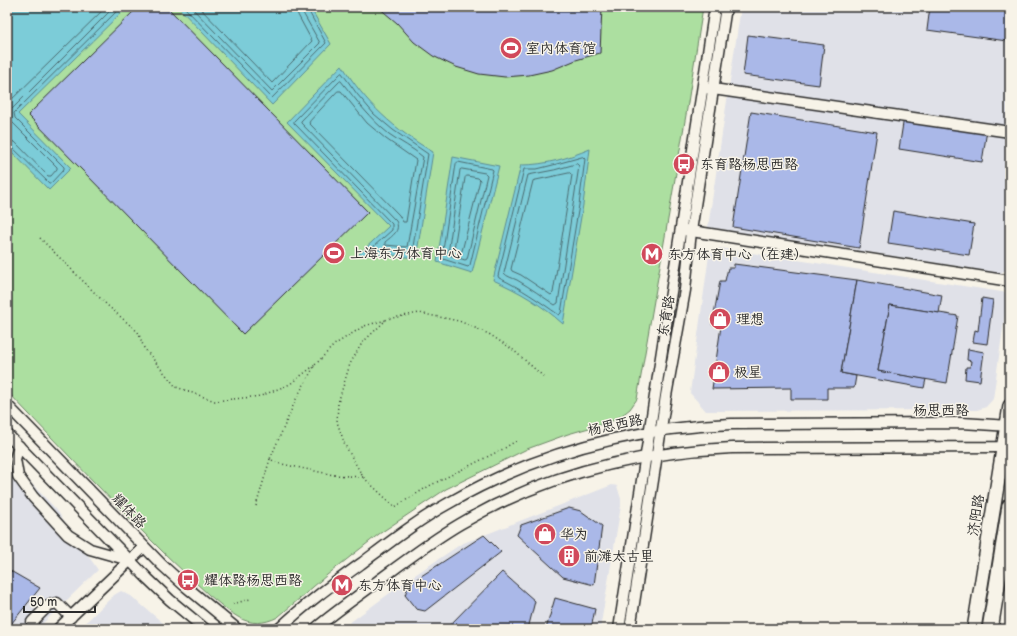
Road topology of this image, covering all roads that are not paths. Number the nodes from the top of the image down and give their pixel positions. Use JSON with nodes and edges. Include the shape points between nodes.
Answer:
{"nodes":[{"id":1,"x":715,"y":7,"type":"edge"},
{"id":2,"x":726,"y":7,"type":"edge"},
{"id":3,"x":702,"y":88,"type":"junction"},
{"id":4,"x":713,"y":89,"type":"junction"},
{"id":5,"x":1010,"y":132,"type":"edge"},
{"id":6,"x":681,"y":230,"type":"junction"},
{"id":7,"x":692,"y":231,"type":"junction"},
{"id":8,"x":1010,"y":281,"type":"edge"},
{"id":9,"x":7,"y":405,"type":"edge"},
{"id":10,"x":1010,"y":406,"type":"edge"},
{"id":11,"x":1008,"y":425,"type":"edge"},
{"id":12,"x":661,"y":430,"type":"junction"},
{"id":13,"x":649,"y":431,"type":"junction"},
{"id":14,"x":7,"y":434,"type":"edge"},
{"id":15,"x":19,"y":446,"type":"junction"},
{"id":16,"x":1006,"y":447,"type":"edge"},
{"id":17,"x":657,"y":454,"type":"junction"},
{"id":18,"x":645,"y":457,"type":"junction"},
{"id":19,"x":1010,"y":506,"type":"edge"},
{"id":20,"x":144,"y":546,"type":"junction"},
{"id":21,"x":130,"y":560,"type":"junction"},
{"id":22,"x":71,"y":617,"type":"junction"},
{"id":23,"x":33,"y":629,"type":"edge"},
{"id":24,"x":58,"y":629,"type":"edge"},
{"id":25,"x":205,"y":629,"type":"edge"},
{"id":26,"x":237,"y":629,"type":"edge"},
{"id":27,"x":279,"y":629,"type":"edge"},
{"id":28,"x":315,"y":629,"type":"edge"},
{"id":29,"x":619,"y":629,"type":"edge"},
{"id":30,"x":630,"y":629,"type":"edge"},
{"id":31,"x":974,"y":629,"type":"edge"},
{"id":32,"x":990,"y":629,"type":"edge"}],
"edges":[{"from":1,"to":3,"type":"street","name":"东育路"},
{"from":2,"to":4,"type":"street","name":"东育路"},
{"from":3,"to":4,"type":"street"},
{"from":3,"to":6,"type":"street","name":"东育路"},
{"from":4,"to":5,"type":"street"},
{"from":4,"to":7,"type":"street","name":"东育路"},
{"from":6,"to":7,"type":"street"},
{"from":6,"to":13,"type":"street","name":"东育路"},
{"from":7,"to":8,"type":"street"},
{"from":7,"to":12,"type":"street","name":"东育路","via":[[685,290]]},
{"from":9,"to":20,"type":"street","name":"耀体路"},
{"from":10,"to":11,"type":"main road","name":"济阳路"},
{"from":11,"to":12,"type":"street","name":"杨思西路","via":[[731,424]]},
{"from":11,"to":16,"type":"main road","name":"济阳路"},
{"from":12,"to":13,"type":"street","name":"杨思西路"},
{"from":12,"to":17,"type":"street","name":"东育路"},
{"from":13,"to":18,"type":"street","name":"东育路"},
{"from":13,"to":27,"type":"street","name":"杨思西路","via":[[546,458],[512,471],[455,500],[392,540]]},
{"from":14,"to":15,"type":"street"},
{"from":15,"to":21,"type":"street"},
{"from":15,"to":21,"type":"street","via":[[15,459],[18,476],[68,536],[90,548]]},
{"from":16,"to":17,"type":"street","via":[[732,448]]},
{"from":16,"to":31,"type":"main road","name":"济阳路"},
{"from":17,"to":18,"type":"street"},
{"from":17,"to":30,"type":"street","name":"东育路"},
{"from":18,"to":28,"type":"street","via":[[560,478],[491,507],[406,560]]},
{"from":18,"to":29,"type":"street","name":"东育路"},
{"from":19,"to":32,"type":"highway"},
{"from":20,"to":21,"type":"street"},
{"from":20,"to":26,"type":"street","name":"耀体路","via":[[184,585]]},
{"from":21,"to":22,"type":"street"},
{"from":21,"to":25,"type":"street","via":[[170,600]]},
{"from":22,"to":23,"type":"street","via":[[56,603],[49,605],[32,622]]},
{"from":22,"to":24,"type":"street"}]}
